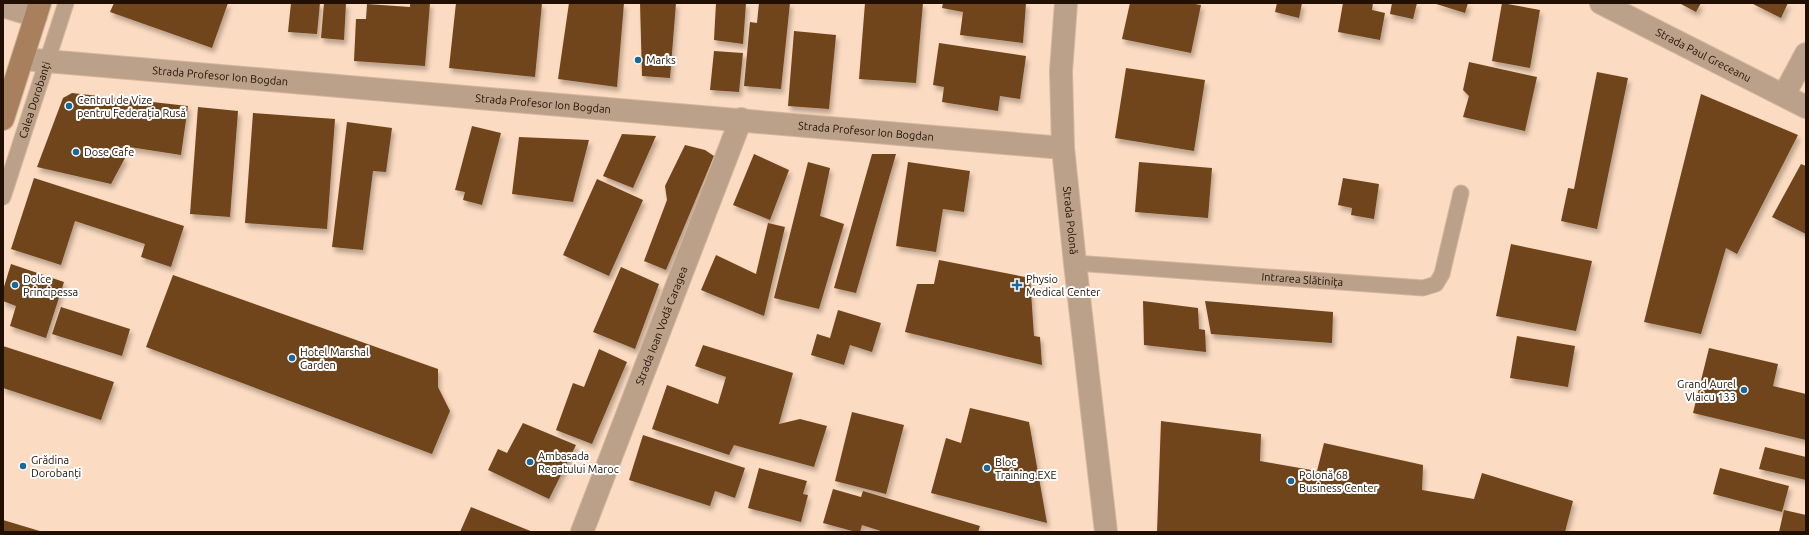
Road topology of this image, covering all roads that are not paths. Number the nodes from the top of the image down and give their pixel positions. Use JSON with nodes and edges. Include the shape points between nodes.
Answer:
{"nodes":[{"id":1,"x":66,"y":3,"type":"edge"},
{"id":2,"x":1066,"y":3,"type":"edge"},
{"id":3,"x":1602,"y":3,"type":"edge"},
{"id":4,"x":3,"y":6,"type":"edge"},
{"id":5,"x":38,"y":9,"type":"edge"},
{"id":6,"x":1806,"y":54,"type":"edge"},
{"id":7,"x":23,"y":59,"type":"junction"},
{"id":8,"x":47,"y":61,"type":"junction"},
{"id":9,"x":1784,"y":95,"type":"junction"},
{"id":10,"x":1806,"y":107,"type":"edge"},
{"id":11,"x":3,"y":119,"type":"edge"},
{"id":12,"x":741,"y":119,"type":"junction"},
{"id":13,"x":1063,"y":148,"type":"junction"},
{"id":14,"x":1461,"y":193,"type":"dead end"},
{"id":15,"x":3,"y":196,"type":"edge"},
{"id":16,"x":1075,"y":263,"type":"junction"},
{"id":17,"x":582,"y":532,"type":"edge"},
{"id":18,"x":1106,"y":532,"type":"edge"}],
"edges":[{"from":1,"to":8,"type":"lane","name":"Calea Dorobanți"},
{"from":2,"to":13,"type":"street","name":"Strada Polonă","via":[[1061,71]]},
{"from":3,"to":9,"type":"street","name":"Strada Paul Greceanu"},
{"from":4,"to":5,"type":"street"},
{"from":5,"to":7,"type":"main road"},
{"from":6,"to":9,"type":"street"},
{"from":7,"to":8,"type":"street","name":"Strada Profesor Ion Bogdan"},
{"from":7,"to":11,"type":"main road"},
{"from":8,"to":12,"type":"street","name":"Strada Profesor Ion Bogdan"},
{"from":8,"to":15,"type":"lane","name":"Calea Dorobanți"},
{"from":9,"to":10,"type":"street","name":"Strada Paul Greceanu"},
{"from":12,"to":13,"type":"street","name":"Strada Profesor Ion Bogdan"},
{"from":12,"to":17,"type":"street","name":"Strada Ioan Vodă Caragea"},
{"from":13,"to":16,"type":"street","name":"Strada Polonă"},
{"from":14,"to":16,"type":"lane","name":"Intrarea Slătinița","via":[[1442,274],[1436,284],[1423,288]]},
{"from":16,"to":18,"type":"street","name":"Strada Polonă"}]}
